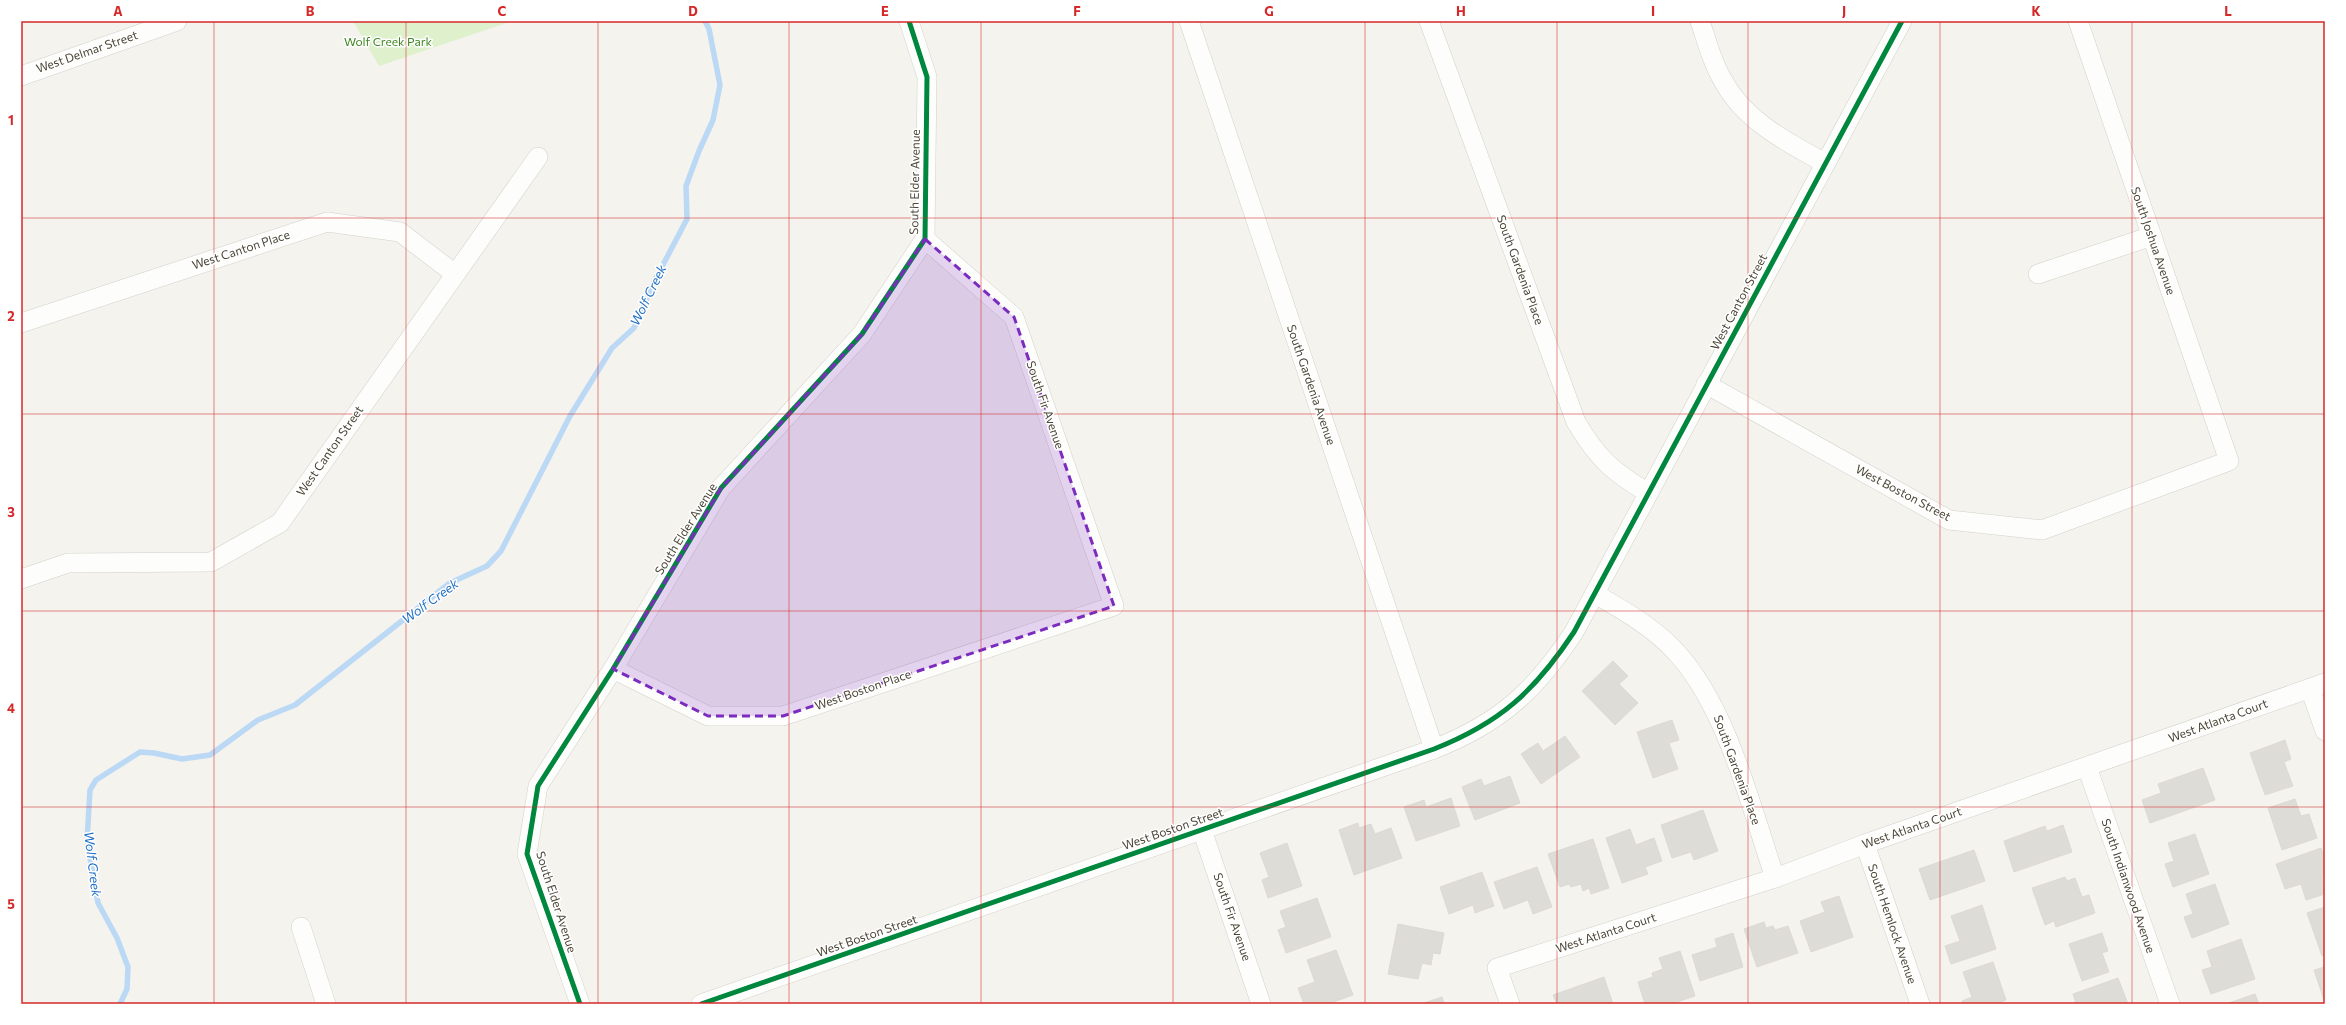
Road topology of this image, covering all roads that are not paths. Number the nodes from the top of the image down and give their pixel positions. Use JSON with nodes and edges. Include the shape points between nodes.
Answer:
{"nodes":[{"id":1,"x":177,"y":21,"type":"edge"},
{"id":2,"x":909,"y":21,"type":"edge"},
{"id":3,"x":1189,"y":21,"type":"edge"},
{"id":4,"x":1430,"y":21,"type":"edge"},
{"id":5,"x":1700,"y":21,"type":"edge"},
{"id":6,"x":1902,"y":21,"type":"edge"},
{"id":7,"x":2078,"y":21,"type":"edge"},
{"id":8,"x":21,"y":76,"type":"edge"},
{"id":9,"x":538,"y":157,"type":"dead end"},
{"id":10,"x":1825,"y":163,"type":"junction"},
{"id":11,"x":2152,"y":236,"type":"junction"},
{"id":12,"x":924,"y":239,"type":"junction"},
{"id":13,"x":454,"y":274,"type":"junction"},
{"id":14,"x":2038,"y":274,"type":"dead end"},
{"id":15,"x":21,"y":323,"type":"edge"},
{"id":16,"x":1706,"y":384,"type":"junction"},
{"id":17,"x":2229,"y":461,"type":"joint"},
{"id":18,"x":1648,"y":493,"type":"junction"},
{"id":19,"x":21,"y":579,"type":"edge"},
{"id":20,"x":1595,"y":594,"type":"junction"},
{"id":21,"x":1114,"y":606,"type":"joint"},
{"id":22,"x":613,"y":669,"type":"junction"},
{"id":23,"x":2317,"y":686,"type":"edge"},
{"id":24,"x":2325,"y":731,"type":"edge"},
{"id":25,"x":1434,"y":749,"type":"junction"},
{"id":26,"x":2087,"y":768,"type":"junction"},
{"id":27,"x":1202,"y":830,"type":"junction"},
{"id":28,"x":1865,"y":844,"type":"junction"},
{"id":29,"x":1775,"y":878,"type":"junction"},
{"id":30,"x":301,"y":927,"type":"dead end"},
{"id":31,"x":326,"y":1004,"type":"edge"},
{"id":32,"x":580,"y":1004,"type":"edge"},
{"id":33,"x":701,"y":1004,"type":"edge"},
{"id":34,"x":1261,"y":1004,"type":"edge"},
{"id":35,"x":1510,"y":1004,"type":"edge"},
{"id":36,"x":1920,"y":1004,"type":"edge"},
{"id":37,"x":2170,"y":1004,"type":"edge"}],
"edges":[{"from":1,"to":8,"type":"street","name":"West Delmar Street"},
{"from":2,"to":12,"type":"street","name":"South Elder Avenue","via":[[927,76]]},
{"from":3,"to":25,"type":"street","name":"South Gardenia Avenue"},
{"from":4,"to":18,"type":"street","name":"South Gardenia Place","via":[[1576,422],[1591,448],[1606,464]]},
{"from":5,"to":10,"type":"street","via":[[1725,84],[1738,102],[1772,132]]},
{"from":6,"to":10,"type":"street","name":"West Canton Street"},
{"from":7,"to":11,"type":"street","name":"South Joshua Avenue"},
{"from":9,"to":13,"type":"street","name":"West Canton Street"},
{"from":10,"to":16,"type":"street","name":"West Canton Street"},
{"from":11,"to":14,"type":"street"},
{"from":11,"to":17,"type":"street","name":"South Joshua Avenue"},
{"from":12,"to":21,"type":"street","name":"South Fir Avenue","via":[[1014,317]]},
{"from":12,"to":22,"type":"street","name":"South Elder Avenue","via":[[862,334],[721,488]]},
{"from":13,"to":15,"type":"street","name":"West Canton Place","via":[[400,232],[328,222]]},
{"from":13,"to":19,"type":"street","name":"West Canton Street","via":[[280,523],[210,562],[68,562]]},
{"from":16,"to":17,"type":"street","name":"West Boston Street","via":[[1949,520],[2042,530]]},
{"from":16,"to":18,"type":"street","name":"West Canton Street"},
{"from":18,"to":20,"type":"street","name":"West Canton Street"},
{"from":20,"to":25,"type":"street","name":"West Boston Street","via":[[1553,664],[1520,699],[1485,725]]},
{"from":20,"to":29,"type":"street","name":"South Gardenia Place","via":[[1650,629],[1676,652],[1696,678],[1716,711],[1730,746]]},
{"from":21,"to":22,"type":"street","name":"West Boston Place","via":[[783,716],[708,716]]},
{"from":22,"to":32,"type":"street","name":"South Elder Avenue","via":[[538,786],[527,854]]},
{"from":23,"to":24,"type":"street"},
{"from":23,"to":26,"type":"street","name":"West Atlanta Court"},
{"from":25,"to":27,"type":"street","name":"West Boston Street"},
{"from":26,"to":28,"type":"street","name":"West Atlanta Court"},
{"from":26,"to":37,"type":"street","name":"South Indianwood Avenue"},
{"from":27,"to":33,"type":"street","name":"West Boston Street"},
{"from":27,"to":34,"type":"street","name":"South Fir Avenue"},
{"from":28,"to":29,"type":"street","name":"West Atlanta Court"},
{"from":28,"to":36,"type":"street","name":"South Hemlock Avenue"},
{"from":29,"to":35,"type":"street","name":"West Atlanta Court","via":[[1497,968]]},
{"from":30,"to":31,"type":"street"}]}
